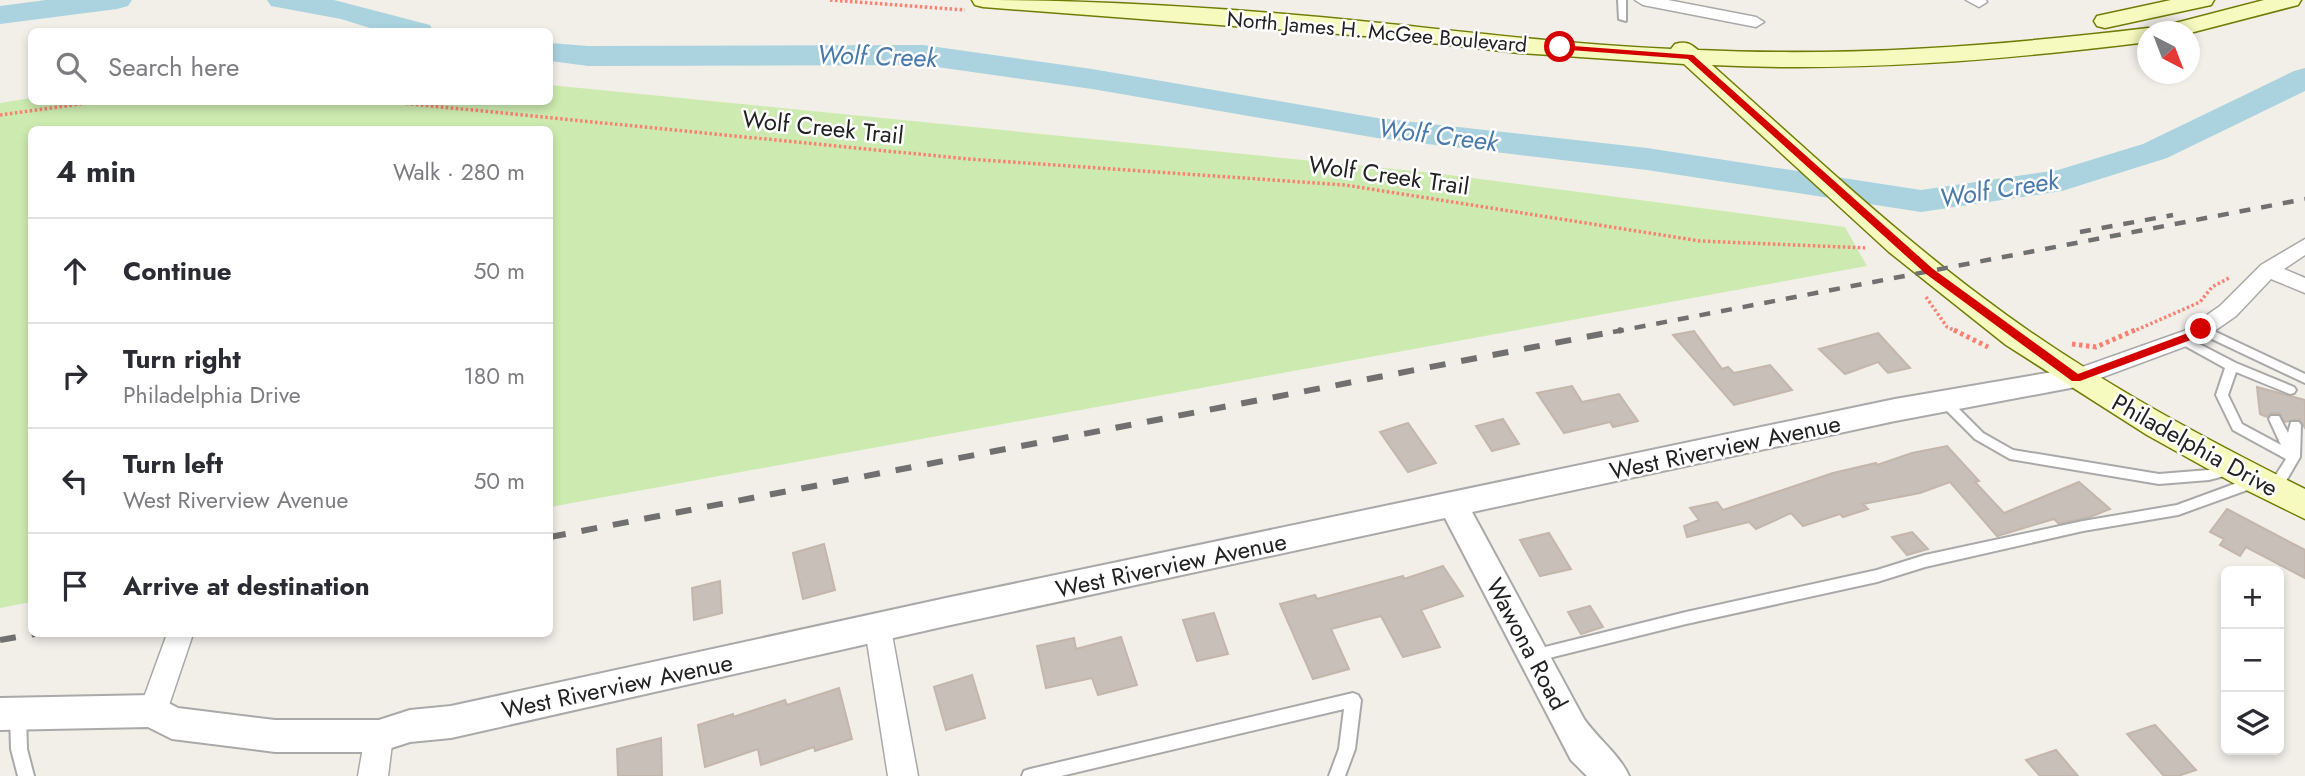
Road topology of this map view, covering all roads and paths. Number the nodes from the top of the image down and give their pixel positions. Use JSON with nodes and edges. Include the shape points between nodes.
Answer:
{"nodes":[{"id":1,"x":982,"y":0,"type":"edge"},
{"id":2,"x":1227,"y":0,"type":"edge"},
{"id":3,"x":1622,"y":0,"type":"edge"},
{"id":4,"x":1643,"y":0,"type":"edge"},
{"id":5,"x":2203,"y":0,"type":"edge"},
{"id":6,"x":2290,"y":0,"type":"edge"},
{"id":7,"x":1623,"y":19,"type":"dead end"},
{"id":8,"x":1756,"y":22,"type":"dead end"},
{"id":9,"x":2200,"y":24,"type":"edge"},
{"id":10,"x":1668,"y":35,"type":"junction"},
{"id":11,"x":2137,"y":35,"type":"edge"},
{"id":12,"x":1690,"y":57,"type":"junction"},
{"id":13,"x":73,"y":105,"type":"edge"},
{"id":14,"x":421,"y":105,"type":"edge"},
{"id":15,"x":0,"y":115,"type":"edge"},
{"id":16,"x":1876,"y":238,"type":"junction"},
{"id":17,"x":2305,"y":246,"type":"edge"},
{"id":18,"x":2268,"y":270,"type":"junction"},
{"id":19,"x":2235,"y":273,"type":"dead end"},
{"id":20,"x":2305,"y":286,"type":"edge"},
{"id":21,"x":1922,"y":291,"type":"dead end"},
{"id":22,"x":2192,"y":334,"type":"junction"},
{"id":23,"x":2036,"y":350,"type":"junction"},
{"id":24,"x":2232,"y":366,"type":"junction"},
{"id":25,"x":2292,"y":373,"type":"junction"},
{"id":26,"x":2076,"y":379,"type":"junction"},
{"id":27,"x":2305,"y":379,"type":"edge"},
{"id":28,"x":1945,"y":402,"type":"junction"},
{"id":29,"x":2274,"y":419,"type":"dead end"},
{"id":30,"x":2295,"y":425,"type":"dead end"},
{"id":31,"x":2294,"y":457,"type":"junction"},
{"id":32,"x":2255,"y":479,"type":"junction"},
{"id":33,"x":1453,"y":505,"type":"junction"},
{"id":34,"x":2305,"y":505,"type":"edge"},
{"id":35,"x":878,"y":629,"type":"junction"},
{"id":36,"x":179,"y":637,"type":"edge"},
{"id":37,"x":1533,"y":656,"type":"junction"},
{"id":38,"x":153,"y":711,"type":"junction"},
{"id":39,"x":9,"y":713,"type":"edge"},
{"id":40,"x":379,"y":736,"type":"junction"},
{"id":41,"x":26,"y":776,"type":"edge"},
{"id":42,"x":373,"y":776,"type":"edge"},
{"id":43,"x":903,"y":776,"type":"edge"},
{"id":44,"x":1030,"y":776,"type":"edge"},
{"id":45,"x":1337,"y":776,"type":"edge"},
{"id":46,"x":1611,"y":776,"type":"edge"}],
"edges":[{"from":1,"to":12,"type":"main road","name":"North James H. McGee Boulevard"},
{"from":2,"to":10,"type":"main road","name":"North James H. McGee Boulevard"},
{"from":3,"to":7,"type":"lane"},
{"from":4,"to":8,"type":"street"},
{"from":5,"to":10,"type":"main road","name":"North James H. McGee Boulevard","via":[[2120,19],[1959,36],[1865,40]]},
{"from":6,"to":9,"type":"main road"},
{"from":10,"to":12,"type":"main road","name":"Philadelphia Drive"},
{"from":11,"to":12,"type":"main road","name":"North James H. McGee Boulevard","via":[[1944,56]]},
{"from":12,"to":16,"type":"main road","name":"Philadelphia Drive"},
{"from":13,"to":15,"type":"path"},
{"from":14,"to":16,"type":"path","name":"Wolf Creek Trail","via":[[968,159],[1333,184],[1700,240],[1855,246]]},
{"from":16,"to":23,"type":"main road","name":"Philadelphia Drive","via":[[1930,271]]},
{"from":17,"to":18,"type":"street","name":"West Riverview Avenue"},
{"from":18,"to":20,"type":"street"},
{"from":18,"to":22,"type":"street","name":"West Riverview Avenue","via":[[2228,311]]},
{"from":19,"to":23,"type":"path","via":[[2212,287],[2200,302],[2096,347],[2068,342]]},
{"from":21,"to":23,"type":"path","via":[[1947,327],[1961,336],[2017,354]]},
{"from":22,"to":24,"type":"lane"},
{"from":22,"to":25,"type":"lane"},
{"from":22,"to":26,"type":"street","name":"West Riverview Avenue"},
{"from":23,"to":26,"type":"main road","name":"Philadelphia Drive"},
{"from":24,"to":25,"type":"lane","via":[[2290,393]]},
{"from":24,"to":31,"type":"lane","via":[[2221,396],[2237,428]]},
{"from":25,"to":27,"type":"lane"},
{"from":26,"to":28,"type":"street","name":"West Riverview Avenue"},
{"from":26,"to":32,"type":"main road","name":"Philadelphia Drive"},
{"from":28,"to":32,"type":"lane","via":[[1979,436],[2010,454],[2159,479],[2209,475]]},
{"from":28,"to":33,"type":"street","name":"West Riverview Avenue"},
{"from":29,"to":31,"type":"lane"},
{"from":30,"to":31,"type":"lane"},
{"from":31,"to":32,"type":"lane"},
{"from":32,"to":34,"type":"main road","name":"Philadelphia Drive"},
{"from":32,"to":37,"type":"lane","via":[[2178,510],[1926,561]]},
{"from":33,"to":35,"type":"street","name":"West Riverview Avenue"},
{"from":33,"to":37,"type":"street","name":"Wawona Road"},
{"from":35,"to":40,"type":"street","name":"West Riverview Avenue"},
{"from":35,"to":43,"type":"street"},
{"from":36,"to":38,"type":"street"},
{"from":37,"to":46,"type":"street","name":"Wawona Road","via":[[1584,748]]},
{"from":38,"to":39,"type":"street","name":"West Riverview Avenue"},
{"from":38,"to":40,"type":"street","name":"West Riverview Avenue","via":[[172,723],[275,736]]},
{"from":39,"to":41,"type":"lane"},
{"from":40,"to":42,"type":"street"},
{"from":44,"to":45,"type":"lane","via":[[1353,700],[1347,748]]}]}
